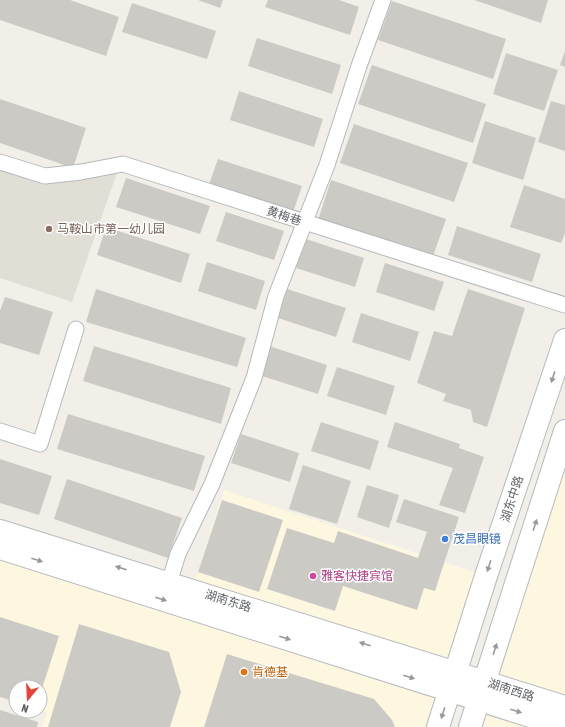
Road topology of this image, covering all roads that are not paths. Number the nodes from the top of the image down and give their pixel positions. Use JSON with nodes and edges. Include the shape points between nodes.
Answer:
{"nodes":[{"id":1,"x":383,"y":0,"type":"edge"},
{"id":2,"x":0,"y":162,"type":"edge"},
{"id":3,"x":304,"y":223,"type":"junction"},
{"id":4,"x":565,"y":305,"type":"edge"},
{"id":5,"x":76,"y":329,"type":"dead end"},
{"id":6,"x":565,"y":340,"type":"edge"},
{"id":7,"x":0,"y":430,"type":"edge"},
{"id":8,"x":565,"y":431,"type":"edge"},
{"id":9,"x":0,"y":531,"type":"edge"},
{"id":10,"x":0,"y":548,"type":"edge"},
{"id":11,"x":170,"y":583,"type":"junction"},
{"id":12,"x":453,"y":681,"type":"junction"},
{"id":13,"x":482,"y":690,"type":"junction"},
{"id":14,"x":565,"y":707,"type":"edge"},
{"id":15,"x":438,"y":727,"type":"edge"},
{"id":16,"x":470,"y":727,"type":"edge"},
{"id":17,"x":565,"y":727,"type":"edge"}],
"edges":[{"from":1,"to":3,"type":"street","via":[[327,165]]},
{"from":2,"to":3,"type":"street","name":"黄梅巷","via":[[45,176],[123,164]]},
{"from":3,"to":4,"type":"street","name":"黄梅巷"},
{"from":3,"to":11,"type":"street","via":[[276,296],[254,378],[212,484],[178,554]]},
{"from":5,"to":7,"type":"street","via":[[40,444]]},
{"from":6,"to":12,"type":"main road","name":"湖东中路","one_way":true},
{"from":13,"to":8,"type":"main road","one_way":true},
{"from":11,"to":9,"type":"main road","name":"湖南东路","one_way":true},
{"from":10,"to":12,"type":"main road","one_way":true},
{"from":12,"to":11,"type":"main road","name":"湖南东路","one_way":true},
{"from":12,"to":13,"type":"main road"},
{"from":12,"to":15,"type":"main road","name":"湖东中路","one_way":true},
{"from":13,"to":14,"type":"main road","name":"湖南西路"},
{"from":13,"to":16,"type":"main road"},
{"from":13,"to":17,"type":"main road","name":"湖南西路","one_way":true}]}
